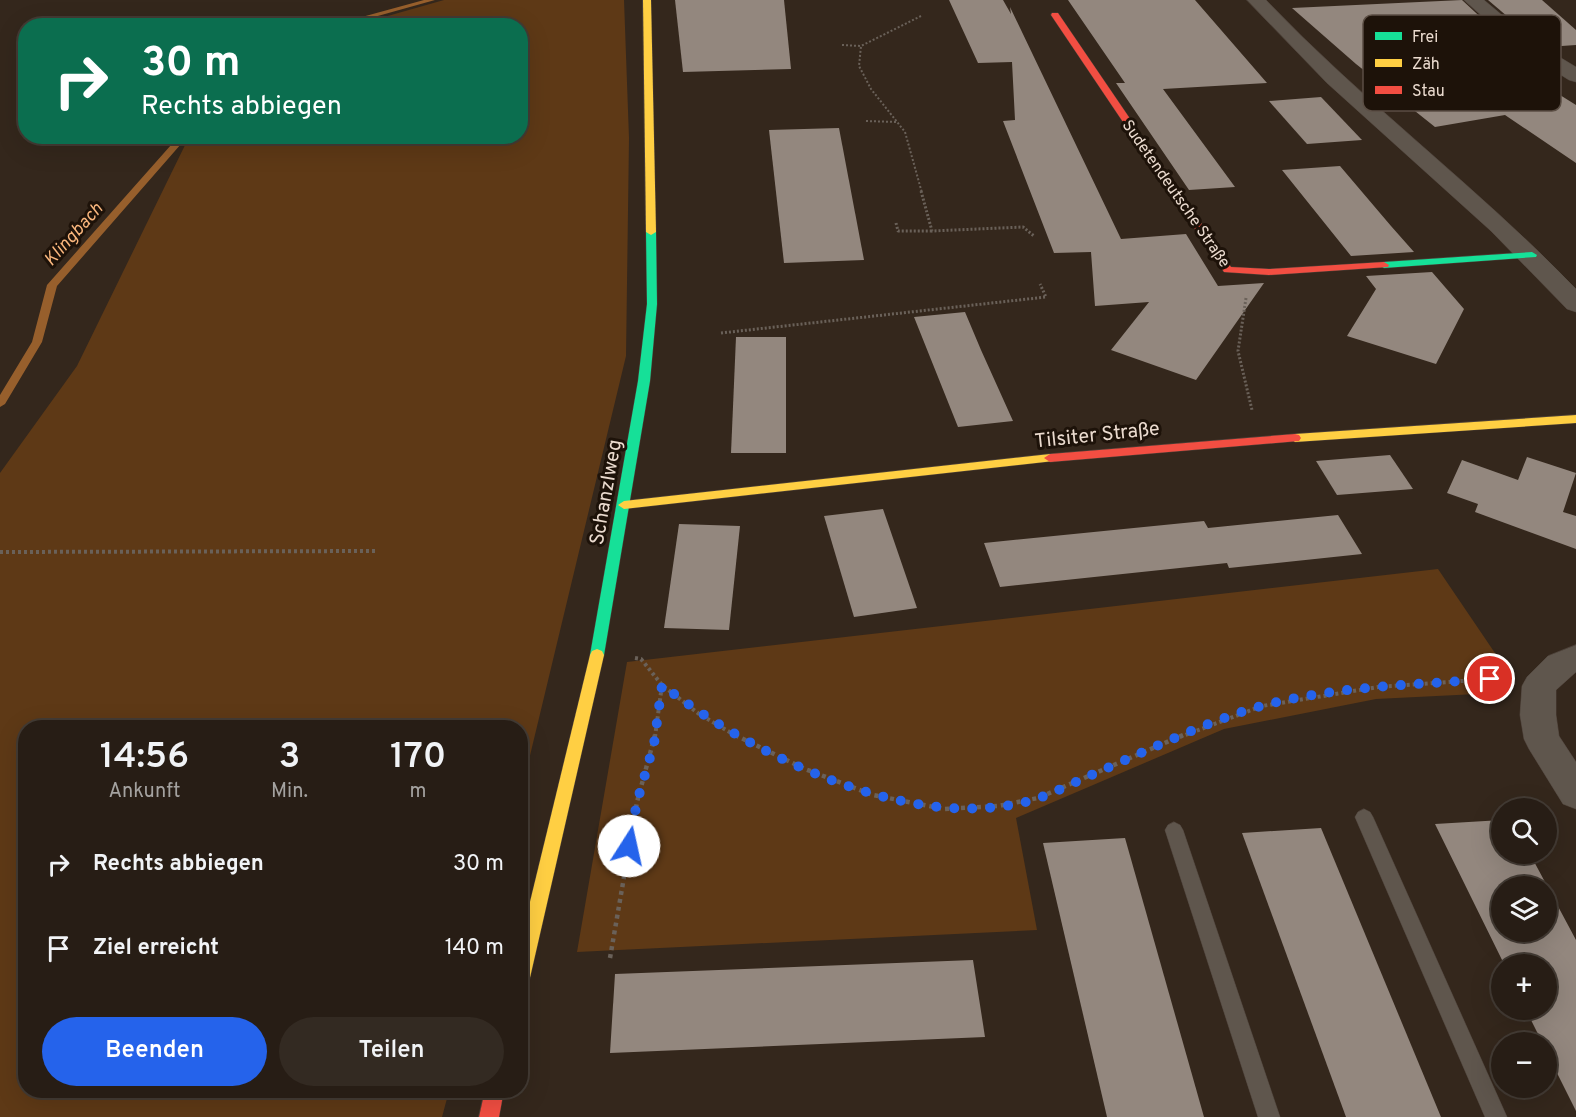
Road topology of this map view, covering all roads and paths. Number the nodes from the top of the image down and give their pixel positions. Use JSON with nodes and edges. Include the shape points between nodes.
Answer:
{"nodes":[{"id":1,"x":647,"y":0,"type":"edge"},
{"id":2,"x":1256,"y":0,"type":"edge"},
{"id":3,"x":1473,"y":0,"type":"edge"},
{"id":4,"x":1055,"y":15,"type":"dead end"},
{"id":5,"x":1491,"y":15,"type":"edge"},
{"id":6,"x":921,"y":16,"type":"dead end"},
{"id":7,"x":842,"y":45,"type":"dead end"},
{"id":8,"x":861,"y":46,"type":"junction"},
{"id":9,"x":1561,"y":67,"type":"edge"},
{"id":10,"x":1576,"y":76,"type":"edge"},
{"id":11,"x":1363,"y":105,"type":"edge"},
{"id":12,"x":1369,"y":111,"type":"edge"},
{"id":13,"x":866,"y":122,"type":"dead end"},
{"id":14,"x":897,"y":122,"type":"junction"},
{"id":15,"x":896,"y":224,"type":"dead end"},
{"id":16,"x":932,"y":231,"type":"junction"},
{"id":17,"x":1034,"y":236,"type":"dead end"},
{"id":18,"x":1532,"y":255,"type":"junction"},
{"id":19,"x":1228,"y":270,"type":"junction"},
{"id":20,"x":1040,"y":284,"type":"dead end"},
{"id":21,"x":1576,"y":304,"type":"edge"},
{"id":22,"x":721,"y":333,"type":"dead end"},
{"id":23,"x":1576,"y":419,"type":"edge"},
{"id":24,"x":1269,"y":439,"type":"junction"},
{"id":25,"x":624,"y":505,"type":"junction"},
{"id":26,"x":377,"y":551,"type":"dead end"},
{"id":27,"x":0,"y":552,"type":"edge"},
{"id":28,"x":597,"y":654,"type":"junction"},
{"id":29,"x":1576,"y":658,"type":"edge"},
{"id":30,"x":662,"y":685,"type":"junction"},
{"id":31,"x":1539,"y":686,"type":"junction"},
{"id":32,"x":1576,"y":793,"type":"edge"},
{"id":33,"x":1364,"y":817,"type":"dead end"},
{"id":34,"x":1174,"y":830,"type":"dead end"},
{"id":35,"x":528,"y":948,"type":"edge"},
{"id":36,"x":610,"y":958,"type":"dead end"},
{"id":37,"x":493,"y":1098,"type":"edge"},
{"id":38,"x":489,"y":1117,"type":"edge"},
{"id":39,"x":1269,"y":1117,"type":"edge"},
{"id":40,"x":1496,"y":1117,"type":"edge"}],
"edges":[{"from":1,"to":25,"type":"street","name":"Schanzlweg","via":[[652,304]]},
{"from":2,"to":11,"type":"street"},
{"from":3,"to":5,"type":"street"},
{"from":4,"to":19,"type":"street","name":"Sudetendeutsche Straße"},
{"from":6,"to":8,"type":"path"},
{"from":7,"to":8,"type":"path"},
{"from":8,"to":14,"type":"path","via":[[859,66]]},
{"from":9,"to":10,"type":"street"},
{"from":12,"to":18,"type":"street"},
{"from":13,"to":14,"type":"path"},
{"from":14,"to":16,"type":"path","via":[[905,132]]},
{"from":15,"to":16,"type":"path","via":[[898,231]]},
{"from":16,"to":17,"type":"path","via":[[1023,227]]},
{"from":18,"to":19,"type":"street","name":"Sudetendeutsche Straße","via":[[1269,272]]},
{"from":18,"to":21,"type":"street"},
{"from":19,"to":24,"type":"path","via":[[1245,293],[1247,303],[1238,351],[1249,405]]},
{"from":20,"to":22,"type":"path","via":[[1046,297]]},
{"from":23,"to":24,"type":"street","name":"Tilsiter Straße"},
{"from":24,"to":25,"type":"street","name":"Tilsiter Straße","via":[[1115,451]]},
{"from":25,"to":28,"type":"street","name":"Schanzlweg"},
{"from":26,"to":27,"type":"path"},
{"from":28,"to":30,"type":"path","via":[[641,659]]},
{"from":28,"to":35,"type":"street","name":"Schanzlweg"},
{"from":29,"to":31,"type":"street","via":[[1560,665]]},
{"from":30,"to":31,"type":"path","via":[[708,720],[805,769],[873,795],[944,809],[998,806],[1038,798],[1209,724],[1262,706],[1378,687],[1490,679]]},
{"from":30,"to":36,"type":"path","via":[[654,744],[637,802]]},
{"from":31,"to":32,"type":"street","via":[[1542,739]]},
{"from":33,"to":40,"type":"lane"},
{"from":34,"to":39,"type":"lane"},
{"from":37,"to":38,"type":"street"}]}
